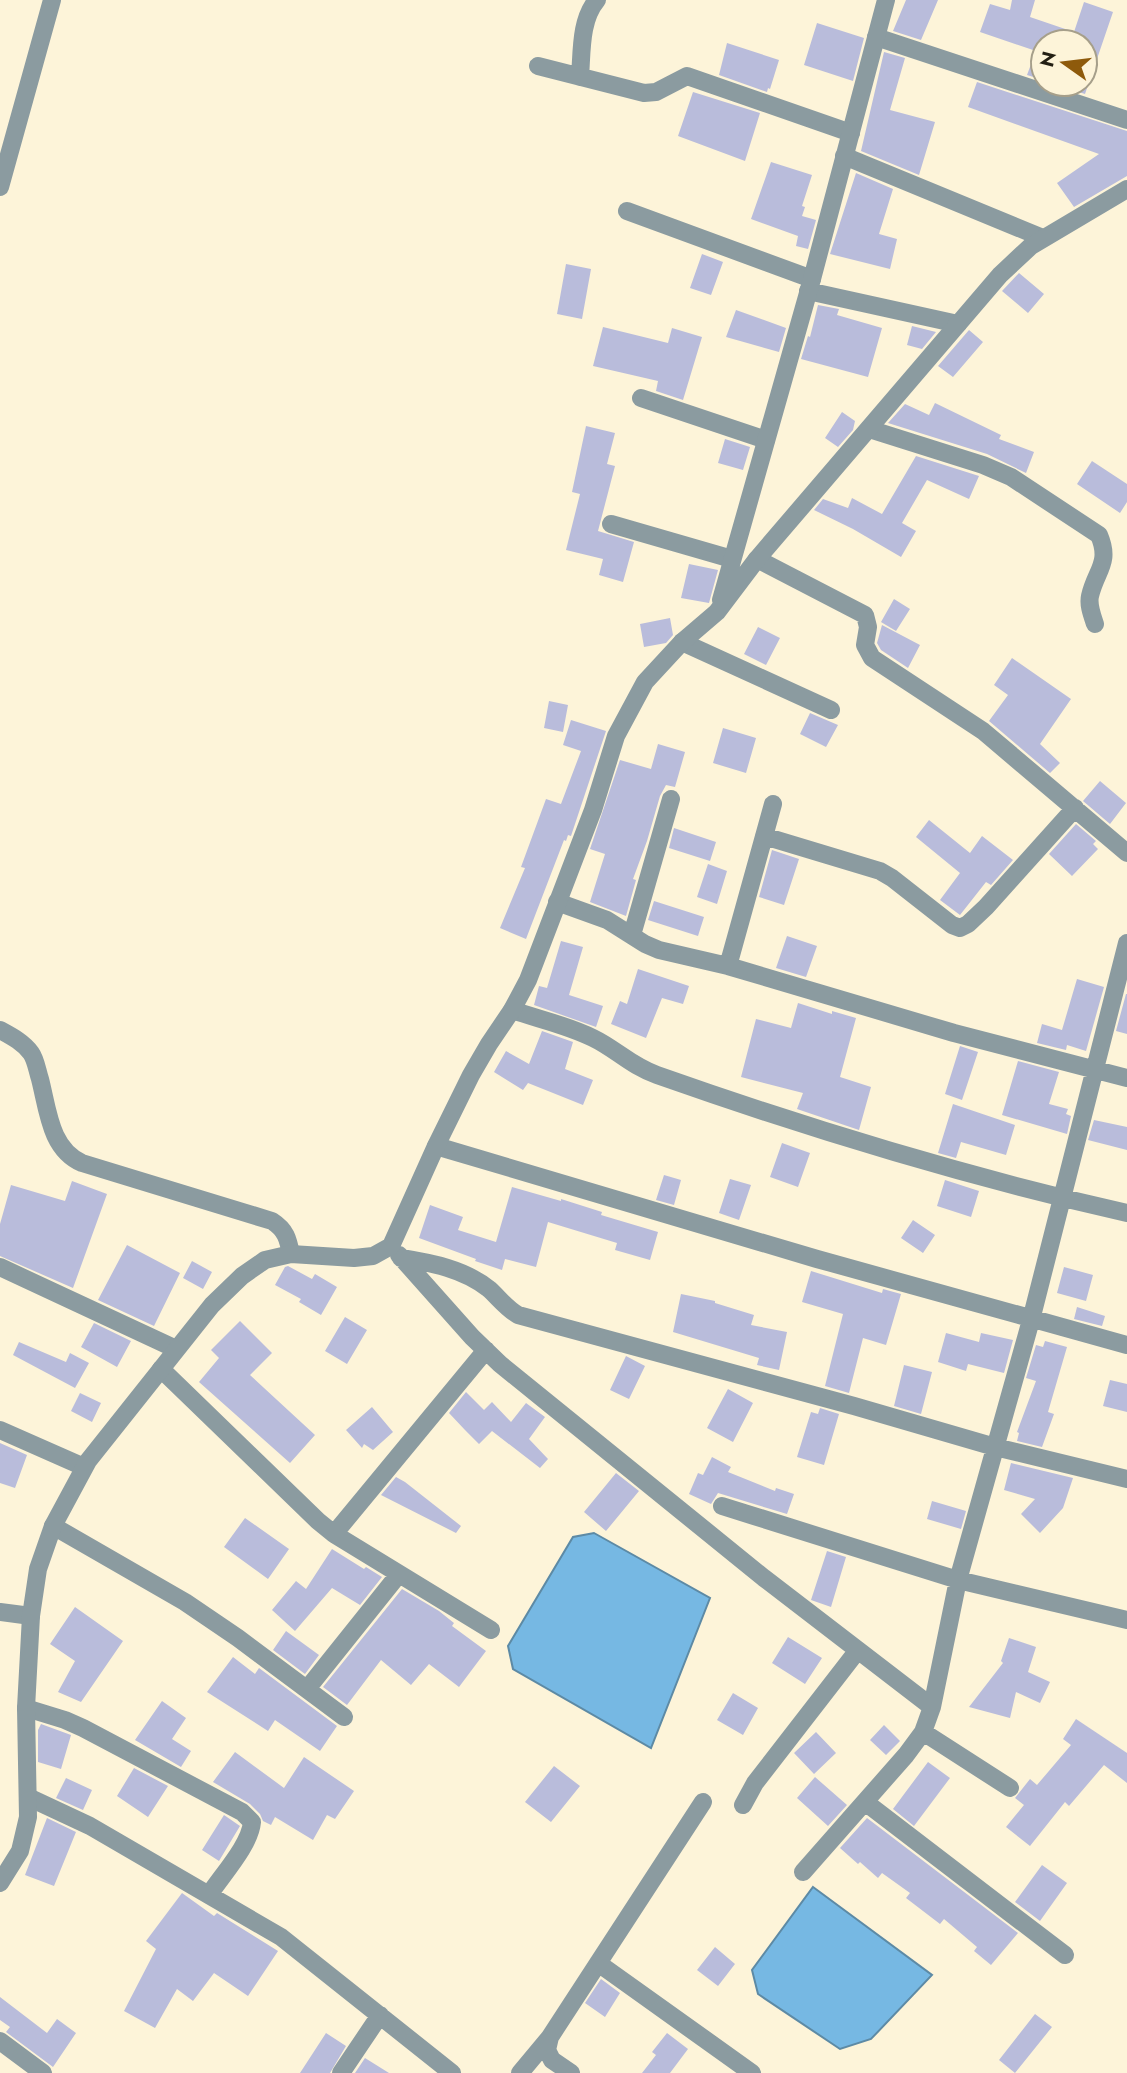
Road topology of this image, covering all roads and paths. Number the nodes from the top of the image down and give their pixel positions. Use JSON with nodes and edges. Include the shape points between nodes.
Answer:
{"nodes":[{"id":1,"x":52,"y":0,"type":"edge"},
{"id":2,"x":597,"y":0,"type":"edge"},
{"id":3,"x":887,"y":0,"type":"edge"},
{"id":4,"x":876,"y":37,"type":"junction"},
{"id":5,"x":538,"y":66,"type":"dead end"},
{"id":6,"x":580,"y":77,"type":"junction"},
{"id":7,"x":1127,"y":120,"type":"edge"},
{"id":8,"x":851,"y":133,"type":"junction"},
{"id":9,"x":844,"y":156,"type":"junction"},
{"id":10,"x":0,"y":187,"type":"edge"},
{"id":11,"x":1127,"y":189,"type":"edge"},
{"id":12,"x":628,"y":211,"type":"dead end"},
{"id":13,"x":1044,"y":238,"type":"junction"},
{"id":14,"x":810,"y":285,"type":"junction"},
{"id":15,"x":958,"y":324,"type":"junction"},
{"id":16,"x":641,"y":398,"type":"dead end"},
{"id":17,"x":869,"y":429,"type":"junction"},
{"id":18,"x":766,"y":440,"type":"junction"},
{"id":19,"x":611,"y":524,"type":"dead end"},
{"id":20,"x":732,"y":559,"type":"junction"},
{"id":21,"x":757,"y":559,"type":"junction"},
{"id":22,"x":717,"y":612,"type":"junction"},
{"id":23,"x":1095,"y":624,"type":"dead end"},
{"id":24,"x":682,"y":642,"type":"junction"},
{"id":25,"x":831,"y":710,"type":"dead end"},
{"id":26,"x":671,"y":799,"type":"dead end"},
{"id":27,"x":773,"y":804,"type":"dead end"},
{"id":28,"x":1075,"y":807,"type":"junction"},
{"id":29,"x":764,"y":836,"type":"junction"},
{"id":30,"x":1127,"y":853,"type":"edge"},
{"id":31,"x":557,"y":902,"type":"junction"},
{"id":32,"x":632,"y":935,"type":"junction"},
{"id":33,"x":1127,"y":943,"type":"edge"},
{"id":34,"x":728,"y":966,"type":"junction"},
{"id":35,"x":512,"y":1010,"type":"junction"},
{"id":36,"x":0,"y":1030,"type":"edge"},
{"id":37,"x":1096,"y":1072,"type":"junction"},
{"id":38,"x":1127,"y":1078,"type":"edge"},
{"id":39,"x":436,"y":1146,"type":"junction"},
{"id":40,"x":1062,"y":1198,"type":"junction"},
{"id":41,"x":1127,"y":1213,"type":"edge"},
{"id":42,"x":396,"y":1252,"type":"junction"},
{"id":43,"x":291,"y":1254,"type":"junction"},
{"id":44,"x":0,"y":1267,"type":"edge"},
{"id":45,"x":1031,"y":1320,"type":"junction"},
{"id":46,"x":1127,"y":1345,"type":"edge"},
{"id":47,"x":176,"y":1349,"type":"junction"},
{"id":48,"x":486,"y":1350,"type":"junction"},
{"id":49,"x":161,"y":1368,"type":"junction"},
{"id":50,"x":0,"y":1430,"type":"edge"},
{"id":51,"x":995,"y":1447,"type":"junction"},
{"id":52,"x":84,"y":1467,"type":"junction"},
{"id":53,"x":1127,"y":1479,"type":"edge"},
{"id":54,"x":722,"y":1506,"type":"dead end"},
{"id":55,"x":53,"y":1526,"type":"junction"},
{"id":56,"x":334,"y":1534,"type":"junction"},
{"id":57,"x":399,"y":1574,"type":"junction"},
{"id":58,"x":958,"y":1580,"type":"junction"},
{"id":59,"x":0,"y":1612,"type":"edge"},
{"id":60,"x":31,"y":1616,"type":"junction"},
{"id":61,"x":1127,"y":1620,"type":"edge"},
{"id":62,"x":491,"y":1630,"type":"dead end"},
{"id":63,"x":858,"y":1650,"type":"junction"},
{"id":64,"x":307,"y":1689,"type":"junction"},
{"id":65,"x":932,"y":1707,"type":"junction"},
{"id":66,"x":26,"y":1709,"type":"junction"},
{"id":67,"x":344,"y":1717,"type":"dead end"},
{"id":68,"x":923,"y":1732,"type":"junction"},
{"id":69,"x":1010,"y":1788,"type":"dead end"},
{"id":70,"x":28,"y":1797,"type":"junction"},
{"id":71,"x":703,"y":1802,"type":"dead end"},
{"id":72,"x":865,"y":1802,"type":"junction"},
{"id":73,"x":743,"y":1805,"type":"dead end"},
{"id":74,"x":803,"y":1871,"type":"dead end"},
{"id":75,"x":0,"y":1882,"type":"edge"},
{"id":76,"x":209,"y":1895,"type":"junction"},
{"id":77,"x":1065,"y":1955,"type":"dead end"},
{"id":78,"x":598,"y":1963,"type":"junction"},
{"id":79,"x":380,"y":2015,"type":"junction"},
{"id":80,"x":550,"y":2037,"type":"junction"},
{"id":81,"x":0,"y":2041,"type":"edge"},
{"id":82,"x":43,"y":2073,"type":"edge"},
{"id":83,"x":341,"y":2073,"type":"edge"},
{"id":84,"x":452,"y":2073,"type":"edge"},
{"id":85,"x":520,"y":2073,"type":"edge"},
{"id":86,"x":571,"y":2073,"type":"edge"},
{"id":87,"x":752,"y":2073,"type":"edge"}],
"edges":[{"from":1,"to":10,"type":"street"},
{"from":2,"to":6,"type":"street","via":[[585,23]]},
{"from":3,"to":4,"type":"street"},
{"from":4,"to":7,"type":"street"},
{"from":4,"to":8,"type":"street"},
{"from":5,"to":6,"type":"street"},
{"from":6,"to":8,"type":"street","via":[[645,93],[687,76]]},
{"from":8,"to":9,"type":"street"},
{"from":9,"to":13,"type":"street"},
{"from":9,"to":14,"type":"street"},
{"from":11,"to":13,"type":"street"},
{"from":12,"to":14,"type":"street"},
{"from":13,"to":15,"type":"street","via":[[1000,275]]},
{"from":14,"to":15,"type":"street"},
{"from":14,"to":18,"type":"street"},
{"from":15,"to":17,"type":"street"},
{"from":16,"to":18,"type":"street"},
{"from":17,"to":21,"type":"street"},
{"from":17,"to":23,"type":"street","via":[[1011,477],[1099,535],[1105,560],[1090,597]]},
{"from":18,"to":20,"type":"street"},
{"from":19,"to":20,"type":"street"},
{"from":20,"to":22,"type":"street"},
{"from":21,"to":22,"type":"street"},
{"from":21,"to":28,"type":"street","via":[[865,615],[865,645],[872,658],[983,731]]},
{"from":22,"to":24,"type":"street"},
{"from":24,"to":25,"type":"street"},
{"from":24,"to":31,"type":"street","via":[[645,682],[628,711]]},
{"from":26,"to":32,"type":"street"},
{"from":27,"to":29,"type":"street"},
{"from":28,"to":29,"type":"street","via":[[986,907],[960,929],[880,871]]},
{"from":28,"to":30,"type":"street"},
{"from":29,"to":34,"type":"street"},
{"from":31,"to":32,"type":"street","via":[[607,920]]},
{"from":31,"to":35,"type":"street"},
{"from":32,"to":34,"type":"street","via":[[659,950]]},
{"from":33,"to":37,"type":"street"},
{"from":34,"to":37,"type":"street"},
{"from":35,"to":39,"type":"street","via":[[483,1054]]},
{"from":35,"to":40,"type":"street","via":[[592,1038],[656,1075],[838,1134]]},
{"from":36,"to":43,"type":"street","via":[[33,1056],[55,1135],[70,1158],[272,1221],[283,1228]]},
{"from":37,"to":38,"type":"street"},
{"from":37,"to":40,"type":"street"},
{"from":39,"to":42,"type":"street"},
{"from":39,"to":45,"type":"street"},
{"from":40,"to":41,"type":"street"},
{"from":40,"to":45,"type":"street"},
{"from":42,"to":43,"type":"street","via":[[354,1258]]},
{"from":42,"to":48,"type":"street"},
{"from":42,"to":51,"type":"street","via":[[472,1278],[518,1315]]},
{"from":43,"to":47,"type":"street","via":[[265,1260],[242,1276]]},
{"from":44,"to":47,"type":"street"},
{"from":45,"to":46,"type":"street"},
{"from":45,"to":51,"type":"street"},
{"from":47,"to":49,"type":"street"},
{"from":48,"to":56,"type":"street"},
{"from":48,"to":63,"type":"street"},
{"from":49,"to":52,"type":"street"},
{"from":49,"to":56,"type":"street"},
{"from":50,"to":52,"type":"street"},
{"from":51,"to":53,"type":"street"},
{"from":51,"to":58,"type":"street"},
{"from":52,"to":55,"type":"street"},
{"from":54,"to":58,"type":"street"},
{"from":55,"to":60,"type":"street","via":[[38,1569]]},
{"from":55,"to":64,"type":"street","via":[[185,1602]]},
{"from":56,"to":57,"type":"street"},
{"from":57,"to":62,"type":"street"},
{"from":57,"to":64,"type":"street"},
{"from":58,"to":61,"type":"street"},
{"from":58,"to":65,"type":"street"},
{"from":59,"to":60,"type":"street"},
{"from":60,"to":66,"type":"street"},
{"from":63,"to":65,"type":"street"},
{"from":63,"to":73,"type":"street"},
{"from":64,"to":67,"type":"street"},
{"from":65,"to":68,"type":"street"},
{"from":66,"to":70,"type":"street"},
{"from":66,"to":76,"type":"street","via":[[83,1728],[242,1812],[252,1822],[246,1841]]},
{"from":68,"to":69,"type":"street"},
{"from":68,"to":72,"type":"street"},
{"from":70,"to":75,"type":"street","via":[[20,1852]]},
{"from":70,"to":76,"type":"street","via":[[90,1826]]},
{"from":71,"to":78,"type":"street"},
{"from":72,"to":74,"type":"street"},
{"from":72,"to":77,"type":"street"},
{"from":76,"to":79,"type":"street","via":[[281,1937]]},
{"from":78,"to":80,"type":"street"},
{"from":78,"to":87,"type":"street"},
{"from":79,"to":83,"type":"street"},
{"from":79,"to":84,"type":"street"},
{"from":80,"to":85,"type":"street"},
{"from":80,"to":86,"type":"street","via":[[547,2050],[552,2060]]},
{"from":81,"to":82,"type":"street"}]}
